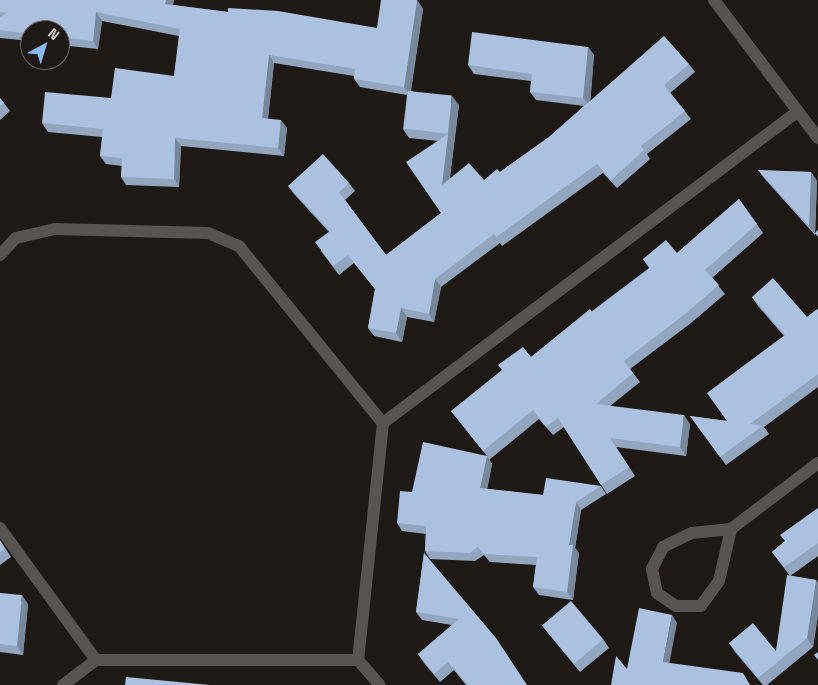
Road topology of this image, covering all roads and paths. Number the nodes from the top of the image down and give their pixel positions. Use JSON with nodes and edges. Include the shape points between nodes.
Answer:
{"nodes":[{"id":1,"x":714,"y":0,"type":"edge"},
{"id":2,"x":797,"y":112,"type":"junction"},
{"id":3,"x":818,"y":138,"type":"edge"},
{"id":4,"x":0,"y":255,"type":"edge"},
{"id":5,"x":383,"y":423,"type":"junction"},
{"id":6,"x":818,"y":463,"type":"edge"},
{"id":7,"x":0,"y":528,"type":"edge"},
{"id":8,"x":731,"y":529,"type":"junction"},
{"id":9,"x":96,"y":660,"type":"junction"},
{"id":10,"x":358,"y":660,"type":"junction"},
{"id":11,"x":63,"y":685,"type":"edge"},
{"id":12,"x":380,"y":685,"type":"edge"}],
"edges":[{"from":1,"to":2,"type":"street"},
{"from":2,"to":3,"type":"street"},
{"from":2,"to":5,"type":"street"},
{"from":4,"to":5,"type":"street","via":[[16,238],[55,229],[208,233],[239,246]]},
{"from":5,"to":10,"type":"street"},
{"from":6,"to":8,"type":"street"},
{"from":7,"to":9,"type":"street"},
{"from":8,"to":8,"type":"street","via":[[692,533],[663,547],[652,569],[657,593],[676,606],[702,606],[719,581]]},
{"from":9,"to":10,"type":"street"},
{"from":9,"to":11,"type":"street"},
{"from":10,"to":12,"type":"street"}]}
